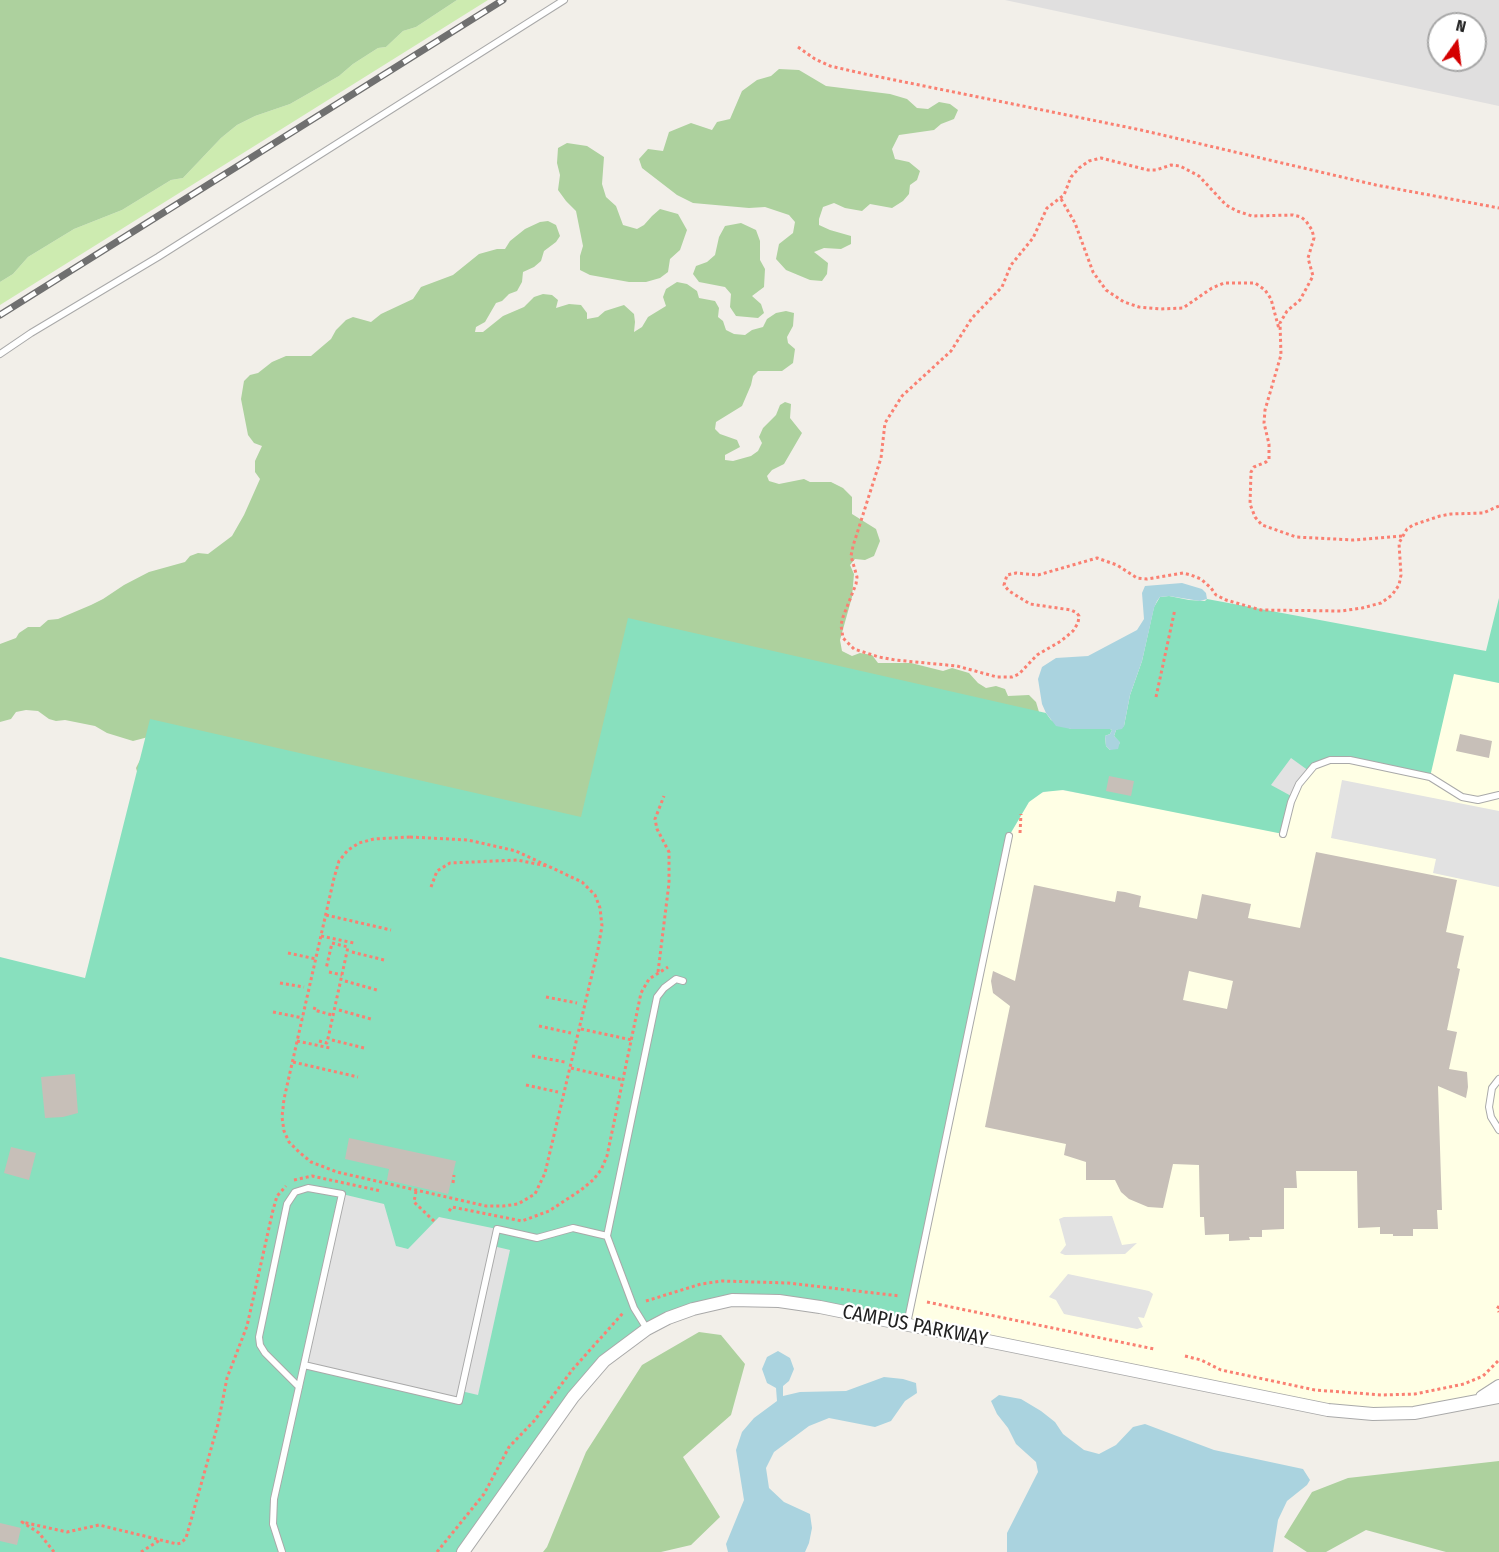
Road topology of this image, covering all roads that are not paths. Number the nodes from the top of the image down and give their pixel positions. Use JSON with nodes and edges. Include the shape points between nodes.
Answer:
{"nodes":[{"id":1,"x":564,"y":0,"type":"edge"},
{"id":2,"x":0,"y":354,"type":"edge"},
{"id":3,"x":1499,"y":795,"type":"edge"},
{"id":4,"x":1283,"y":834,"type":"dead end"},
{"id":5,"x":1009,"y":836,"type":"dead end"},
{"id":6,"x":683,"y":981,"type":"dead end"},
{"id":7,"x":1499,"y":1079,"type":"edge"},
{"id":8,"x":1499,"y":1130,"type":"edge"},
{"id":9,"x":607,"y":1236,"type":"junction"},
{"id":10,"x":907,"y":1324,"type":"junction"},
{"id":11,"x":647,"y":1329,"type":"junction"},
{"id":12,"x":304,"y":1365,"type":"junction"},
{"id":13,"x":1499,"y":1386,"type":"edge"},
{"id":14,"x":299,"y":1387,"type":"junction"},
{"id":15,"x":1499,"y":1397,"type":"edge"},
{"id":16,"x":1472,"y":1401,"type":"junction"},
{"id":17,"x":282,"y":1552,"type":"edge"},
{"id":18,"x":463,"y":1552,"type":"edge"}],
"edges":[{"from":1,"to":2,"type":"lane"},
{"from":3,"to":4,"type":"lane","via":[[1478,800],[1462,797],[1430,777],[1350,760],[1330,760],[1314,766],[1299,784]]},
{"from":5,"to":10,"type":"lane"},
{"from":6,"to":9,"type":"lane","via":[[676,979],[657,997]]},
{"from":7,"to":8,"type":"lane","via":[[1492,1088],[1489,1107]]},
{"from":9,"to":11,"type":"lane","via":[[634,1308]]},
{"from":9,"to":12,"type":"lane","via":[[573,1228],[537,1238],[496,1229],[459,1401]]},
{"from":10,"to":11,"type":"street","name":"CAMPUS PARKWAY","via":[[799,1303],[743,1300],[693,1309]]},
{"from":10,"to":16,"type":"street","name":"CAMPUS PARKWAY","via":[[1328,1410],[1395,1414],[1438,1410]]},
{"from":11,"to":18,"type":"street","name":"CAMPUS PARKWAY","via":[[616,1351],[586,1380]]},
{"from":12,"to":14,"type":"lane"},
{"from":12,"to":14,"type":"lane","via":[[342,1194],[308,1188],[295,1192],[287,1204],[259,1337],[266,1353]]},
{"from":13,"to":16,"type":"street","name":"CAMPUS PARKWAY"},
{"from":14,"to":17,"type":"lane","via":[[273,1508],[273,1524]]},
{"from":15,"to":16,"type":"street","name":"CAMPUS PARKWAY"}]}
